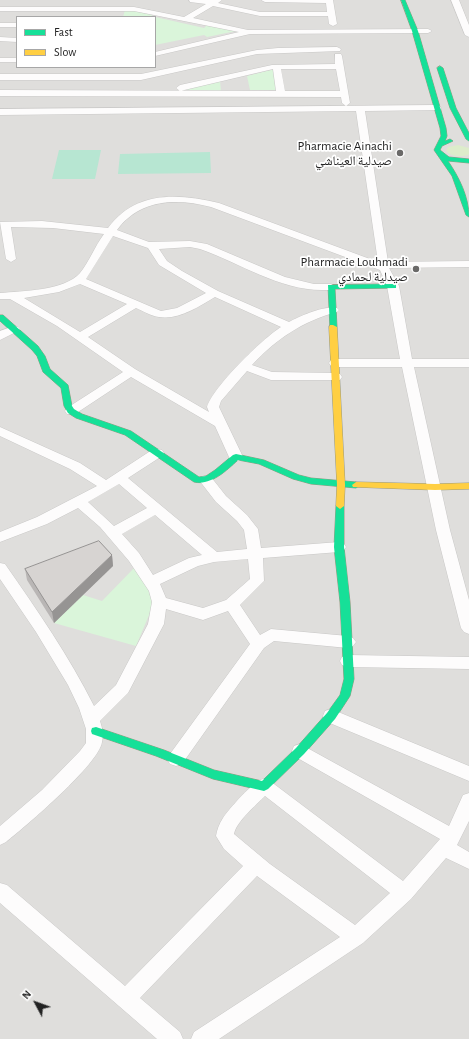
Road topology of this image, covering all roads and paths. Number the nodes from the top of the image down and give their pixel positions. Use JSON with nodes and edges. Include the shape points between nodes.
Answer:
{"nodes":[{"id":1,"x":57,"y":0,"type":"edge"},
{"id":2,"x":193,"y":0,"type":"edge"},
{"id":3,"x":266,"y":0,"type":"edge"},
{"id":4,"x":276,"y":0,"type":"edge"},
{"id":5,"x":329,"y":0,"type":"edge"},
{"id":6,"x":403,"y":0,"type":"edge"},
{"id":7,"x":455,"y":0,"type":"edge"},
{"id":8,"x":214,"y":2,"type":"edge"},
{"id":9,"x":0,"y":9,"type":"edge"},
{"id":10,"x":55,"y":9,"type":"junction"},
{"id":11,"x":111,"y":13,"type":"edge"},
{"id":12,"x":331,"y":14,"type":"junction"},
{"id":13,"x":186,"y":19,"type":"junction"},
{"id":14,"x":424,"y":19,"type":"dead end"},
{"id":15,"x":16,"y":24,"type":"edge"},
{"id":16,"x":0,"y":25,"type":"edge"},
{"id":17,"x":415,"y":31,"type":"junction"},
{"id":18,"x":250,"y":32,"type":"junction"},
{"id":19,"x":334,"y":32,"type":"junction"},
{"id":20,"x":429,"y":35,"type":"joint"},
{"id":21,"x":469,"y":35,"type":"edge"},
{"id":22,"x":0,"y":39,"type":"edge"},
{"id":23,"x":16,"y":40,"type":"edge"},
{"id":24,"x":186,"y":47,"type":"junction"},
{"id":25,"x":337,"y":49,"type":"junction"},
{"id":26,"x":156,"y":54,"type":"edge"},
{"id":27,"x":437,"y":59,"type":"dead end"},
{"id":28,"x":0,"y":60,"type":"edge"},
{"id":29,"x":16,"y":60,"type":"edge"},
{"id":30,"x":208,"y":62,"type":"junction"},
{"id":31,"x":340,"y":66,"type":"junction"},
{"id":32,"x":277,"y":67,"type":"junction"},
{"id":33,"x":36,"y":68,"type":"edge"},
{"id":34,"x":234,"y":75,"type":"junction"},
{"id":35,"x":0,"y":77,"type":"edge"},
{"id":36,"x":33,"y":77,"type":"junction"},
{"id":37,"x":224,"y":77,"type":"junction"},
{"id":38,"x":0,"y":93,"type":"edge"},
{"id":39,"x":156,"y":93,"type":"junction"},
{"id":40,"x":234,"y":93,"type":"junction"},
{"id":41,"x":281,"y":94,"type":"junction"},
{"id":42,"x":344,"y":94,"type":"junction"},
{"id":43,"x":25,"y":102,"type":"junction"},
{"id":44,"x":437,"y":108,"type":"junction"},
{"id":45,"x":347,"y":109,"type":"junction"},
{"id":46,"x":360,"y":109,"type":"junction"},
{"id":47,"x":235,"y":110,"type":"junction"},
{"id":48,"x":0,"y":112,"type":"edge"},
{"id":49,"x":442,"y":128,"type":"junction"},
{"id":50,"x":462,"y":128,"type":"junction"},
{"id":51,"x":469,"y":139,"type":"edge"},
{"id":52,"x":469,"y":142,"type":"edge"},
{"id":53,"x":440,"y":145,"type":"junction"},
{"id":54,"x":442,"y":156,"type":"junction"},
{"id":55,"x":469,"y":161,"type":"edge"},
{"id":56,"x":469,"y":215,"type":"edge"},
{"id":57,"x":2,"y":225,"type":"edge"},
{"id":58,"x":111,"y":232,"type":"junction"},
{"id":59,"x":151,"y":245,"type":"junction"},
{"id":60,"x":11,"y":259,"type":"dead end"},
{"id":61,"x":469,"y":264,"type":"edge"},
{"id":62,"x":384,"y":266,"type":"junction"},
{"id":63,"x":79,"y":280,"type":"junction"},
{"id":64,"x":393,"y":286,"type":"junction"},
{"id":65,"x":331,"y":287,"type":"junction"},
{"id":66,"x":214,"y":293,"type":"junction"},
{"id":67,"x":6,"y":296,"type":"edge"},
{"id":68,"x":135,"y":304,"type":"junction"},
{"id":69,"x":333,"y":310,"type":"junction"},
{"id":70,"x":0,"y":317,"type":"edge"},
{"id":71,"x":290,"y":327,"type":"junction"},
{"id":72,"x":14,"y":329,"type":"junction"},
{"id":73,"x":0,"y":336,"type":"edge"},
{"id":74,"x":80,"y":337,"type":"junction"},
{"id":75,"x":335,"y":363,"type":"junction"},
{"id":76,"x":407,"y":363,"type":"junction"},
{"id":77,"x":469,"y":363,"type":"edge"},
{"id":78,"x":244,"y":366,"type":"junction"},
{"id":79,"x":131,"y":372,"type":"junction"},
{"id":80,"x":336,"y":376,"type":"junction"},
{"id":81,"x":71,"y":411,"type":"junction"},
{"id":82,"x":221,"y":424,"type":"junction"},
{"id":83,"x":0,"y":431,"type":"edge"},
{"id":84,"x":157,"y":453,"type":"junction"},
{"id":85,"x":236,"y":457,"type":"junction"},
{"id":86,"x":120,"y":478,"type":"junction"},
{"id":87,"x":206,"y":480,"type":"junction"},
{"id":88,"x":341,"y":485,"type":"junction"},
{"id":89,"x":107,"y":486,"type":"junction"},
{"id":90,"x":469,"y":486,"type":"edge"},
{"id":91,"x":435,"y":487,"type":"junction"},
{"id":92,"x":79,"y":502,"type":"junction"},
{"id":93,"x":157,"y":508,"type":"junction"},
{"id":94,"x":112,"y":533,"type":"junction"},
{"id":95,"x":0,"y":537,"type":"edge"},
{"id":96,"x":339,"y":547,"type":"junction"},
{"id":97,"x":255,"y":553,"type":"junction"},
{"id":98,"x":214,"y":556,"type":"junction"},
{"id":99,"x":0,"y":568,"type":"edge"},
{"id":100,"x":151,"y":582,"type":"junction"},
{"id":101,"x":160,"y":602,"type":"junction"},
{"id":102,"x":231,"y":604,"type":"junction"},
{"id":103,"x":469,"y":628,"type":"edge"},
{"id":104,"x":348,"y":642,"type":"junction"},
{"id":105,"x":258,"y":644,"type":"junction"},
{"id":106,"x":348,"y":660,"type":"junction"},
{"id":107,"x":469,"y":663,"type":"edge"},
{"id":108,"x":331,"y":716,"type":"junction"},
{"id":109,"x":94,"y":724,"type":"junction"},
{"id":110,"x":300,"y":752,"type":"junction"},
{"id":111,"x":176,"y":759,"type":"junction"},
{"id":112,"x":469,"y":774,"type":"edge"},
{"id":113,"x":264,"y":786,"type":"junction"},
{"id":114,"x":469,"y":800,"type":"edge"},
{"id":115,"x":0,"y":837,"type":"edge"},
{"id":116,"x":448,"y":842,"type":"junction"},
{"id":117,"x":469,"y":861,"type":"edge"},
{"id":118,"x":256,"y":865,"type":"junction"},
{"id":119,"x":0,"y":891,"type":"edge"},
{"id":120,"x":404,"y":893,"type":"junction"},
{"id":121,"x":356,"y":937,"type":"junction"},
{"id":122,"x":126,"y":1000,"type":"junction"},
{"id":123,"x":173,"y":1039,"type":"edge"},
{"id":124,"x":201,"y":1039,"type":"edge"}],
"edges":[{"from":1,"to":10,"type":"street"},
{"from":2,"to":8,"type":"street"},
{"from":3,"to":4,"type":"street"},
{"from":4,"to":5,"type":"street"},
{"from":5,"to":12,"type":"street"},
{"from":6,"to":17,"type":"street"},
{"from":7,"to":21,"type":"street"},
{"from":8,"to":12,"type":"street","via":[[260,14]]},
{"from":8,"to":13,"type":"street"},
{"from":9,"to":10,"type":"street"},
{"from":10,"to":11,"type":"street"},
{"from":11,"to":13,"type":"street","via":[[144,10]]},
{"from":12,"to":19,"type":"street"},
{"from":13,"to":18,"type":"street"},
{"from":14,"to":20,"type":"street"},
{"from":15,"to":16,"type":"street"},
{"from":17,"to":19,"type":"street"},
{"from":17,"to":20,"type":"street"},
{"from":17,"to":44,"type":"street"},
{"from":18,"to":19,"type":"street"},
{"from":18,"to":24,"type":"street"},
{"from":19,"to":25,"type":"street"},
{"from":22,"to":23,"type":"street"},
{"from":24,"to":26,"type":"street"},
{"from":24,"to":30,"type":"street"},
{"from":25,"to":30,"type":"street","via":[[267,51]]},
{"from":25,"to":31,"type":"street"},
{"from":27,"to":50,"type":"street"},
{"from":28,"to":29,"type":"street"},
{"from":30,"to":34,"type":"street","via":[[217,64]]},
{"from":30,"to":36,"type":"street","via":[[141,76]]},
{"from":30,"to":37,"type":"street","via":[[207,66]]},
{"from":31,"to":32,"type":"street"},
{"from":31,"to":42,"type":"street"},
{"from":32,"to":34,"type":"street"},
{"from":32,"to":41,"type":"street"},
{"from":33,"to":36,"type":"street"},
{"from":34,"to":37,"type":"street"},
{"from":34,"to":40,"type":"street","via":[[240,78],[242,90]]},
{"from":35,"to":36,"type":"street"},
{"from":36,"to":43,"type":"street"},
{"from":37,"to":39,"type":"street"},
{"from":37,"to":40,"type":"street","via":[[228,80],[229,90]]},
{"from":38,"to":43,"type":"street"},
{"from":39,"to":40,"type":"street"},
{"from":39,"to":43,"type":"street"},
{"from":40,"to":41,"type":"street"},
{"from":40,"to":47,"type":"street"},
{"from":41,"to":42,"type":"street"},
{"from":42,"to":45,"type":"street"},
{"from":43,"to":47,"type":"street"},
{"from":43,"to":48,"type":"street"},
{"from":44,"to":46,"type":"street"},
{"from":44,"to":49,"type":"street"},
{"from":45,"to":46,"type":"street"},
{"from":45,"to":47,"type":"street"},
{"from":46,"to":62,"type":"street"},
{"from":49,"to":50,"type":"street"},
{"from":49,"to":53,"type":"street","via":[[444,136]]},
{"from":50,"to":51,"type":"street"},
{"from":52,"to":53,"type":"street","via":[[450,141]]},
{"from":53,"to":54,"type":"street","via":[[437,150]]},
{"from":54,"to":55,"type":"street"},
{"from":54,"to":56,"type":"street","via":[[458,176]]},
{"from":57,"to":58,"type":"street","via":[[40,224]]},
{"from":57,"to":60,"type":"street"},
{"from":58,"to":59,"type":"street"},
{"from":58,"to":62,"type":"street","via":[[128,211],[140,206],[175,200],[198,201]]},
{"from":58,"to":63,"type":"street"},
{"from":59,"to":65,"type":"street","via":[[202,246],[261,272],[299,285]]},
{"from":59,"to":66,"type":"street","via":[[163,263]]},
{"from":61,"to":62,"type":"street"},
{"from":62,"to":64,"type":"street"},
{"from":63,"to":67,"type":"street","via":[[55,289]]},
{"from":63,"to":68,"type":"street"},
{"from":64,"to":65,"type":"street"},
{"from":64,"to":76,"type":"street"},
{"from":65,"to":69,"type":"street"},
{"from":66,"to":68,"type":"street","via":[[181,312],[169,315],[158,314]]},
{"from":66,"to":71,"type":"street"},
{"from":67,"to":74,"type":"street","via":[[61,324]]},
{"from":68,"to":74,"type":"street"},
{"from":69,"to":71,"type":"street","via":[[322,312]]},
{"from":69,"to":75,"type":"street"},
{"from":70,"to":72,"type":"street"},
{"from":71,"to":78,"type":"street"},
{"from":72,"to":73,"type":"street"},
{"from":72,"to":81,"type":"street","via":[[35,348],[46,370],[65,387]]},
{"from":74,"to":79,"type":"street"},
{"from":75,"to":76,"type":"street"},
{"from":75,"to":80,"type":"street"},
{"from":76,"to":77,"type":"street"},
{"from":76,"to":91,"type":"street"},
{"from":78,"to":80,"type":"street","via":[[271,376]]},
{"from":78,"to":82,"type":"street","via":[[215,400],[213,407]]},
{"from":79,"to":81,"type":"street"},
{"from":79,"to":82,"type":"street"},
{"from":80,"to":88,"type":"street"},
{"from":81,"to":84,"type":"street","via":[[128,433]]},
{"from":82,"to":85,"type":"street"},
{"from":83,"to":89,"type":"street","via":[[75,466]]},
{"from":84,"to":86,"type":"street"},
{"from":84,"to":87,"type":"street","via":[[198,480]]},
{"from":85,"to":87,"type":"street","via":[[215,476]]},
{"from":85,"to":88,"type":"street","via":[[261,462],[296,477]]},
{"from":86,"to":89,"type":"street"},
{"from":86,"to":93,"type":"street"},
{"from":87,"to":97,"type":"street","via":[[251,529]]},
{"from":88,"to":91,"type":"street"},
{"from":88,"to":96,"type":"street"},
{"from":89,"to":92,"type":"street"},
{"from":90,"to":91,"type":"street"},
{"from":91,"to":103,"type":"street"},
{"from":92,"to":94,"type":"street"},
{"from":92,"to":95,"type":"street","via":[[43,521]]},
{"from":93,"to":94,"type":"street"},
{"from":93,"to":98,"type":"street"},
{"from":94,"to":100,"type":"street","via":[[134,557]]},
{"from":96,"to":97,"type":"street"},
{"from":96,"to":104,"type":"street"},
{"from":97,"to":98,"type":"street"},
{"from":97,"to":102,"type":"street","via":[[257,581]]},
{"from":98,"to":100,"type":"street","via":[[194,562]]},
{"from":99,"to":109,"type":"street","via":[[79,690]]},
{"from":100,"to":101,"type":"street"},
{"from":101,"to":102,"type":"street","via":[[203,614]]},
{"from":101,"to":109,"type":"street","via":[[156,624],[122,689]]},
{"from":102,"to":105,"type":"street"},
{"from":104,"to":105,"type":"street","via":[[271,635]]},
{"from":104,"to":106,"type":"street"},
{"from":105,"to":111,"type":"street"},
{"from":106,"to":107,"type":"street"},
{"from":106,"to":108,"type":"street","via":[[349,679],[345,696]]},
{"from":108,"to":110,"type":"street"},
{"from":108,"to":112,"type":"street"},
{"from":109,"to":111,"type":"street"},
{"from":109,"to":115,"type":"street","via":[[95,743],[86,755],[55,790]]},
{"from":110,"to":113,"type":"street"},
{"from":110,"to":116,"type":"street"},
{"from":111,"to":113,"type":"street","via":[[213,774]]},
{"from":113,"to":118,"type":"street","via":[[232,819],[225,835],[235,849]]},
{"from":113,"to":120,"type":"street"},
{"from":114,"to":116,"type":"street"},
{"from":116,"to":117,"type":"street"},
{"from":116,"to":120,"type":"street"},
{"from":118,"to":121,"type":"street"},
{"from":118,"to":122,"type":"street"},
{"from":119,"to":122,"type":"street"},
{"from":120,"to":121,"type":"street"},
{"from":121,"to":124,"type":"street"},
{"from":122,"to":123,"type":"street"}]}
